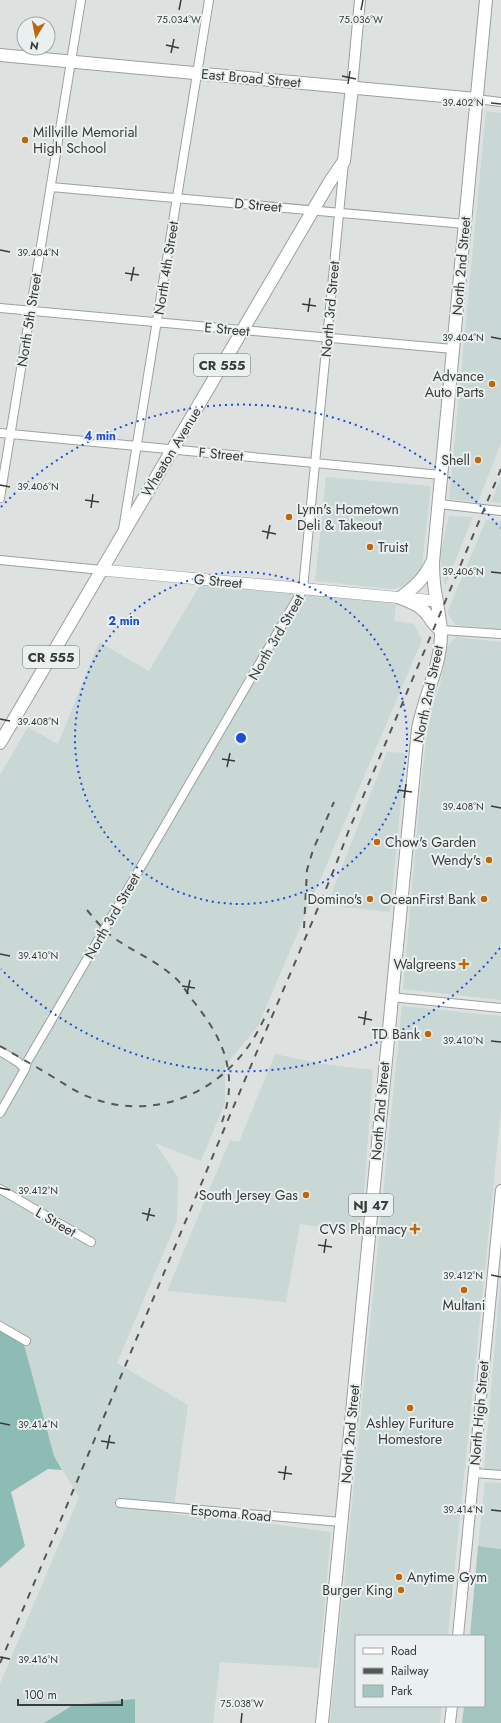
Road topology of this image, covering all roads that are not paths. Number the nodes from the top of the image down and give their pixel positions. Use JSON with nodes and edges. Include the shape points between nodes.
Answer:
{"nodes":[{"id":1,"x":81,"y":0,"type":"edge"},
{"id":2,"x":209,"y":0,"type":"edge"},
{"id":3,"x":360,"y":0,"type":"edge"},
{"id":4,"x":486,"y":0,"type":"edge"},
{"id":5,"x":0,"y":55,"type":"edge"},
{"id":6,"x":72,"y":61,"type":"junction"},
{"id":7,"x":197,"y":73,"type":"junction"},
{"id":8,"x":352,"y":87,"type":"junction"},
{"id":9,"x":476,"y":100,"type":"junction"},
{"id":10,"x":501,"y":102,"type":"edge"},
{"id":11,"x":344,"y":161,"type":"junction"},
{"id":12,"x":51,"y":186,"type":"junction"},
{"id":13,"x":177,"y":197,"type":"junction"},
{"id":14,"x":314,"y":210,"type":"junction"},
{"id":15,"x":340,"y":213,"type":"junction"},
{"id":16,"x":465,"y":224,"type":"junction"},
{"id":17,"x":0,"y":308,"type":"edge"},
{"id":18,"x":31,"y":311,"type":"junction"},
{"id":19,"x":157,"y":322,"type":"junction"},
{"id":20,"x":243,"y":330,"type":"junction"},
{"id":21,"x":328,"y":338,"type":"junction"},
{"id":22,"x":453,"y":349,"type":"junction"},
{"id":23,"x":0,"y":433,"type":"edge"},
{"id":24,"x":10,"y":434,"type":"junction"},
{"id":25,"x":136,"y":446,"type":"junction"},
{"id":26,"x":173,"y":450,"type":"junction"},
{"id":27,"x":316,"y":463,"type":"junction"},
{"id":28,"x":441,"y":475,"type":"junction"},
{"id":29,"x":0,"y":498,"type":"edge"},
{"id":30,"x":439,"y":504,"type":"junction"},
{"id":31,"x":501,"y":510,"type":"edge"},
{"id":32,"x":122,"y":535,"type":"junction"},
{"id":33,"x":433,"y":559,"type":"junction"},
{"id":34,"x":0,"y":560,"type":"edge"},
{"id":35,"x":102,"y":570,"type":"junction"},
{"id":36,"x":303,"y":589,"type":"junction"},
{"id":37,"x":400,"y":598,"type":"junction"},
{"id":38,"x":436,"y":601,"type":"junction"},
{"id":39,"x":441,"y":630,"type":"junction"},
{"id":40,"x":501,"y":634,"type":"edge"},
{"id":41,"x":0,"y":743,"type":"edge"},
{"id":42,"x":391,"y":997,"type":"junction"},
{"id":43,"x":501,"y":1008,"type":"edge"},
{"id":44,"x":0,"y":1051,"type":"edge"},
{"id":45,"x":26,"y":1069,"type":"junction"},
{"id":46,"x":0,"y":1113,"type":"edge"},
{"id":47,"x":0,"y":1189,"type":"edge"},
{"id":48,"x":501,"y":1190,"type":"edge"},
{"id":49,"x":91,"y":1242,"type":"dead end"},
{"id":50,"x":498,"y":1259,"type":"edge"},
{"id":51,"x":0,"y":1326,"type":"edge"},
{"id":52,"x":26,"y":1341,"type":"dead end"},
{"id":53,"x":474,"y":1473,"type":"junction"},
{"id":54,"x":501,"y":1475,"type":"edge"},
{"id":55,"x":120,"y":1504,"type":"dead end"},
{"id":56,"x":341,"y":1522,"type":"junction"},
{"id":57,"x":458,"y":1635,"type":"edge"},
{"id":58,"x":452,"y":1707,"type":"edge"},
{"id":59,"x":322,"y":1723,"type":"edge"},
{"id":60,"x":450,"y":1723,"type":"edge"}],
"edges":[{"from":1,"to":6,"type":"street","name":"North 5th Street"},
{"from":2,"to":7,"type":"street","name":"North 4th Street"},
{"from":3,"to":8,"type":"street","name":"North 3rd Street","number":"CR 555"},
{"from":4,"to":9,"type":"main road","name":"North 2nd Street","number":"NJ 47"},
{"from":5,"to":6,"type":"main road","name":"East Broad Street"},
{"from":6,"to":7,"type":"main road","name":"East Broad Street"},
{"from":6,"to":12,"type":"street","name":"North 5th Street"},
{"from":7,"to":8,"type":"main road","name":"East Broad Street"},
{"from":7,"to":13,"type":"street","name":"North 4th Street"},
{"from":8,"to":9,"type":"main road","name":"East Broad Street"},
{"from":8,"to":11,"type":"main road","name":"North 3rd Street","number":"CR 555"},
{"from":9,"to":10,"type":"street","name":"East Broad Street"},
{"from":9,"to":16,"type":"main road","name":"North 2nd Street","number":"NJ 47"},
{"from":11,"to":14,"type":"main road","name":"Wheaton Avenue","number":"CR 555"},
{"from":11,"to":15,"type":"street","name":"North 3rd Street"},
{"from":12,"to":13,"type":"street","name":"D Street"},
{"from":12,"to":18,"type":"street","name":"North 5th Street"},
{"from":13,"to":14,"type":"street","name":"D Street"},
{"from":13,"to":19,"type":"street","name":"North 4th Street"},
{"from":14,"to":15,"type":"street","name":"D Street"},
{"from":14,"to":20,"type":"main road","name":"Wheaton Avenue","number":"CR 555"},
{"from":15,"to":16,"type":"street","name":"D Street"},
{"from":15,"to":21,"type":"street","name":"North 3rd Street"},
{"from":16,"to":22,"type":"main road","name":"North 2nd Street","number":"NJ 47"},
{"from":17,"to":18,"type":"street","name":"E Street"},
{"from":18,"to":19,"type":"street","name":"E Street"},
{"from":18,"to":24,"type":"street","name":"North 5th Street"},
{"from":19,"to":20,"type":"street","name":"E Street"},
{"from":19,"to":25,"type":"street","name":"North 4th Street"},
{"from":20,"to":21,"type":"street","name":"E Street"},
{"from":20,"to":26,"type":"main road","name":"Wheaton Avenue","number":"CR 555"},
{"from":21,"to":22,"type":"street","name":"E Street"},
{"from":21,"to":27,"type":"street","name":"North 3rd Street"},
{"from":22,"to":28,"type":"main road","name":"North 2nd Street","number":"NJ 47"},
{"from":23,"to":24,"type":"street","name":"F Street"},
{"from":24,"to":25,"type":"street","name":"F Street"},
{"from":24,"to":29,"type":"street","name":"North 5th Street"},
{"from":25,"to":26,"type":"street","name":"F Street"},
{"from":25,"to":32,"type":"street","name":"North 4th Street"},
{"from":26,"to":27,"type":"street","name":"F Street"},
{"from":26,"to":32,"type":"main road","name":"Wheaton Avenue","number":"CR 555"},
{"from":27,"to":28,"type":"street","name":"F Street"},
{"from":27,"to":36,"type":"street","name":"North 3rd Street"},
{"from":28,"to":30,"type":"main road","name":"North 2nd Street","number":"NJ 47"},
{"from":30,"to":31,"type":"street"},
{"from":30,"to":33,"type":"main road","name":"North 2nd Street","number":"NJ 47"},
{"from":32,"to":35,"type":"main road","name":"Wheaton Avenue","number":"CR 555"},
{"from":33,"to":37,"type":"main road","via":[[419,583]]},
{"from":33,"to":38,"type":"main road","name":"North 2nd Street","number":"NJ 47"},
{"from":34,"to":35,"type":"street","name":"G Street"},
{"from":35,"to":36,"type":"main road","name":"G Street"},
{"from":35,"to":41,"type":"main road","name":"Wheaton Avenue","number":"CR 555"},
{"from":36,"to":37,"type":"main road","name":"G Street"},
{"from":36,"to":45,"type":"street","name":"North 3rd Street","via":[[31,1055]]},
{"from":37,"to":38,"type":"main road","name":"G Street"},
{"from":37,"to":39,"type":"main road","via":[[424,611],[435,627]]},
{"from":38,"to":39,"type":"main road","name":"North 2nd Street","number":"NJ 47"},
{"from":39,"to":40,"type":"street"},
{"from":39,"to":42,"type":"main road","name":"North 2nd Street","number":"NJ 47","via":[[435,668],[418,729]]},
{"from":42,"to":43,"type":"street"},
{"from":42,"to":56,"type":"main road","name":"North 2nd Street","number":"NJ 47"},
{"from":44,"to":45,"type":"street"},
{"from":45,"to":46,"type":"street","name":"North 3rd Street"},
{"from":47,"to":49,"type":"street","name":"L Street"},
{"from":48,"to":50,"type":"street","name":"North High Street"},
{"from":50,"to":53,"type":"street","name":"North High Street"},
{"from":51,"to":52,"type":"street"},
{"from":53,"to":54,"type":"street"},
{"from":53,"to":57,"type":"street","name":"North High Street"},
{"from":55,"to":56,"type":"street","name":"Espoma Road"},
{"from":56,"to":59,"type":"main road","name":"North 2nd Street","number":"NJ 47"},
{"from":58,"to":60,"type":"street"}]}
